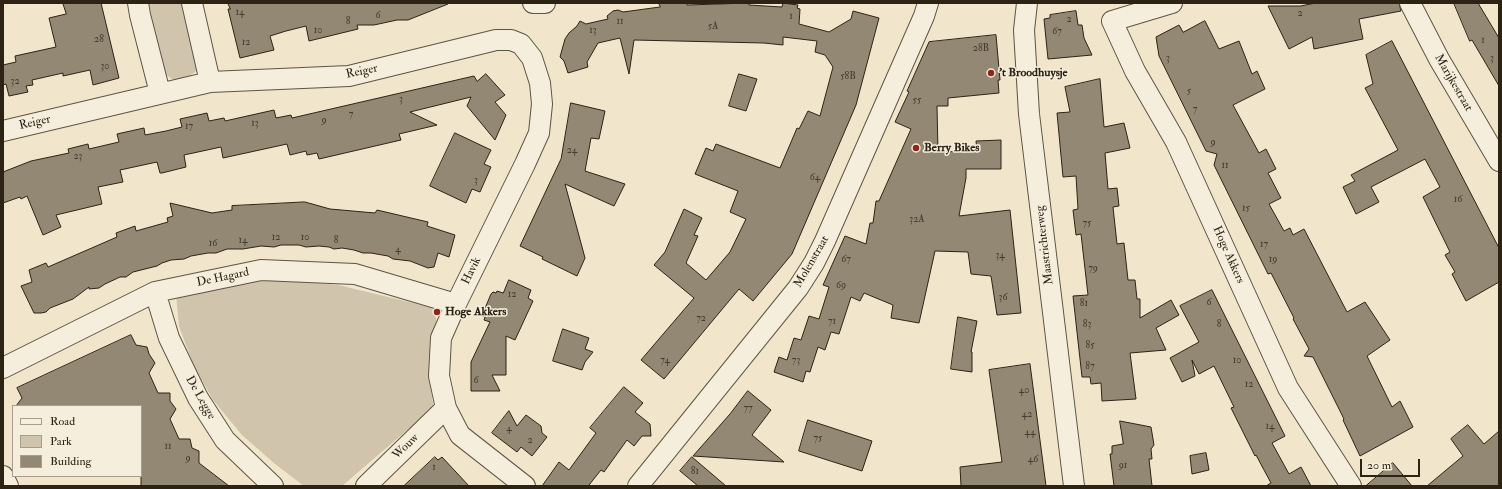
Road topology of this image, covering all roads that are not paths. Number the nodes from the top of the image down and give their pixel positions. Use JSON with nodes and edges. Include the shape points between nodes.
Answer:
{"nodes":[{"id":1,"x":138,"y":3,"type":"edge"},
{"id":2,"x":192,"y":3,"type":"edge"},
{"id":3,"x":533,"y":3,"type":"edge"},
{"id":4,"x":545,"y":3,"type":"edge"},
{"id":5,"x":928,"y":3,"type":"edge"},
{"id":6,"x":1027,"y":3,"type":"edge"},
{"id":7,"x":1172,"y":3,"type":"edge"},
{"id":8,"x":1410,"y":3,"type":"edge"},
{"id":9,"x":511,"y":40,"type":"joint"},
{"id":10,"x":210,"y":82,"type":"junction"},
{"id":11,"x":160,"y":93,"type":"junction"},
{"id":12,"x":3,"y":131,"type":"edge"},
{"id":13,"x":1499,"y":161,"type":"edge"},
{"id":14,"x":155,"y":292,"type":"junction"},
{"id":15,"x":456,"y":304,"type":"junction"},
{"id":16,"x":3,"y":368,"type":"edge"},
{"id":17,"x":446,"y":408,"type":"junction"},
{"id":18,"x":3,"y":476,"type":"edge"},
{"id":19,"x":8,"y":486,"type":"edge"},
{"id":20,"x":273,"y":486,"type":"edge"},
{"id":21,"x":366,"y":486,"type":"edge"},
{"id":22,"x":525,"y":486,"type":"edge"},
{"id":23,"x":638,"y":486,"type":"edge"},
{"id":24,"x":1074,"y":486,"type":"edge"},
{"id":25,"x":1352,"y":486,"type":"edge"}],
"edges":[{"from":1,"to":11,"type":"street"},
{"from":2,"to":10,"type":"street"},
{"from":3,"to":4,"type":"street"},
{"from":5,"to":23,"type":"street","name":"Molenstraat","via":[[814,263],[798,288]]},
{"from":6,"to":24,"type":"street","name":"Maastrichterweg","via":[[1024,30],[1029,114]]},
{"from":7,"to":25,"type":"street","name":"Hoge Akkers","via":[[1112,21],[1135,71],[1176,142],[1288,388]]},
{"from":8,"to":13,"type":"street","name":"Marijkestraat","via":[[1439,59]]},
{"from":9,"to":10,"type":"street","name":"Reiger","via":[[496,40],[349,76]]},
{"from":9,"to":15,"type":"street","name":"Havik","via":[[521,44],[532,58],[540,83],[542,104],[538,133]]},
{"from":10,"to":11,"type":"street","name":"Reiger"},
{"from":11,"to":12,"type":"street","name":"Reiger"},
{"from":14,"to":15,"type":"street","name":"De Hagard","via":[[262,270],[354,274]]},
{"from":14,"to":16,"type":"street","name":"De Hagard"},
{"from":14,"to":20,"type":"street","name":"De Legge","via":[[169,338],[198,398],[225,440]]},
{"from":15,"to":17,"type":"street","name":"Havik","via":[[441,338],[439,376]]},
{"from":17,"to":21,"type":"street","name":"Wouw"},
{"from":17,"to":22,"type":"street","name":"Havik","via":[[460,435]]},
{"from":18,"to":19,"type":"street"}]}
